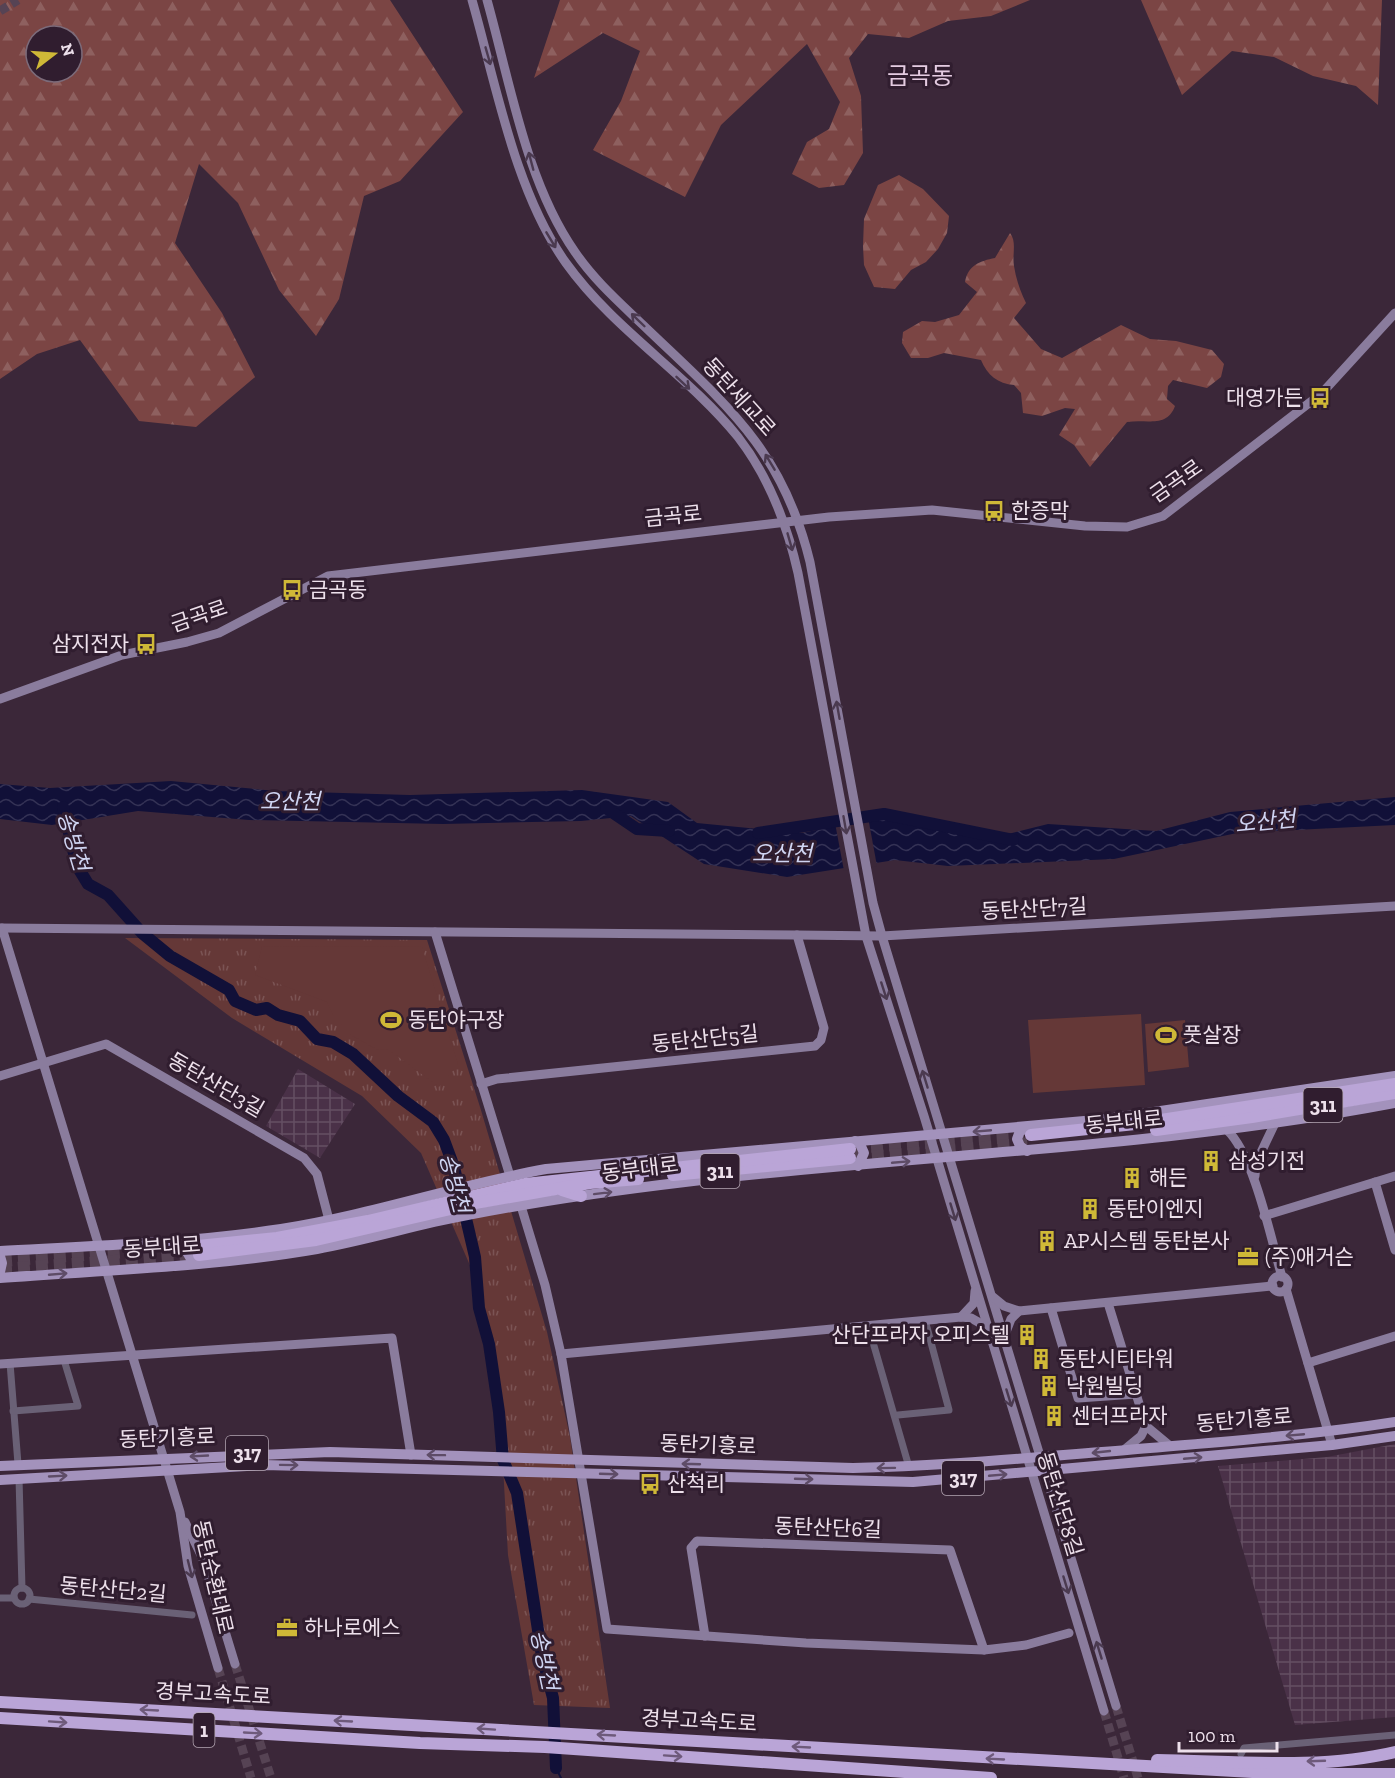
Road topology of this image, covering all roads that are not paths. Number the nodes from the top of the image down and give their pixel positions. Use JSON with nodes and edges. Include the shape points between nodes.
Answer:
{"nodes":[{"id":1,"x":472,"y":0,"type":"edge"},
{"id":2,"x":487,"y":0,"type":"edge"},
{"id":3,"x":1395,"y":313,"type":"edge"},
{"id":4,"x":798,"y":520,"type":"junction"},
{"id":5,"x":784,"y":522,"type":"junction"},
{"id":6,"x":0,"y":699,"type":"edge"},
{"id":7,"x":1395,"y":906,"type":"edge"},
{"id":8,"x":1,"y":928,"type":"edge"},
{"id":9,"x":435,"y":932,"type":"junction"},
{"id":10,"x":797,"y":935,"type":"junction"},
{"id":11,"x":866,"y":936,"type":"junction"},
{"id":12,"x":882,"y":936,"type":"junction"},
{"id":13,"x":43,"y":1063,"type":"junction"},
{"id":14,"x":0,"y":1076,"type":"edge"},
{"id":15,"x":1395,"y":1076,"type":"edge"},
{"id":16,"x":481,"y":1084,"type":"junction"},
{"id":17,"x":1395,"y":1084,"type":"edge"},
{"id":18,"x":1389,"y":1094,"type":"edge"},
{"id":19,"x":1395,"y":1102,"type":"edge"},
{"id":20,"x":1228,"y":1103,"type":"junction"},
{"id":21,"x":1338,"y":1112,"type":"junction"},
{"id":22,"x":1275,"y":1123,"type":"junction"},
{"id":23,"x":1227,"y":1130,"type":"junction"},
{"id":24,"x":943,"y":1134,"type":"junction"},
{"id":25,"x":930,"y":1136,"type":"junction"},
{"id":26,"x":1030,"y":1139,"type":"junction"},
{"id":27,"x":853,"y":1153,"type":"junction"},
{"id":28,"x":950,"y":1158,"type":"junction"},
{"id":29,"x":937,"y":1159,"type":"junction"},
{"id":30,"x":546,"y":1169,"type":"junction"},
{"id":31,"x":510,"y":1176,"type":"junction"},
{"id":32,"x":1395,"y":1176,"type":"edge"},
{"id":33,"x":1375,"y":1182,"type":"junction"},
{"id":34,"x":1254,"y":1185,"type":"junction"},
{"id":35,"x":558,"y":1188,"type":"junction"},
{"id":36,"x":482,"y":1196,"type":"junction"},
{"id":37,"x":581,"y":1196,"type":"junction"},
{"id":38,"x":454,"y":1204,"type":"junction"},
{"id":39,"x":521,"y":1206,"type":"junction"},
{"id":40,"x":1264,"y":1216,"type":"junction"},
{"id":41,"x":329,"y":1220,"type":"junction"},
{"id":42,"x":99,"y":1245,"type":"junction"},
{"id":43,"x":1395,"y":1250,"type":"edge"},
{"id":44,"x":0,"y":1251,"type":"edge"},
{"id":45,"x":196,"y":1251,"type":"junction"},
{"id":46,"x":0,"y":1256,"type":"edge"},
{"id":47,"x":106,"y":1270,"type":"junction"},
{"id":48,"x":0,"y":1272,"type":"edge"},
{"id":49,"x":1282,"y":1277,"type":"junction"},
{"id":50,"x":0,"y":1278,"type":"edge"},
{"id":51,"x":975,"y":1286,"type":"junction"},
{"id":52,"x":1273,"y":1286,"type":"junction"},
{"id":53,"x":1286,"y":1289,"type":"junction"},
{"id":54,"x":991,"y":1295,"type":"junction"},
{"id":55,"x":1108,"y":1303,"type":"junction"},
{"id":56,"x":1051,"y":1308,"type":"junction"},
{"id":57,"x":1019,"y":1311,"type":"junction"},
{"id":58,"x":961,"y":1317,"type":"junction"},
{"id":59,"x":925,"y":1320,"type":"junction"},
{"id":60,"x":868,"y":1325,"type":"junction"},
{"id":61,"x":987,"y":1327,"type":"junction"},
{"id":62,"x":1395,"y":1336,"type":"edge"},
{"id":63,"x":1004,"y":1338,"type":"junction"},
{"id":64,"x":561,"y":1354,"type":"junction"},
{"id":65,"x":131,"y":1356,"type":"junction"},
{"id":66,"x":64,"y":1360,"type":"junction"},
{"id":67,"x":1308,"y":1363,"type":"junction"},
{"id":68,"x":5,"y":1364,"type":"edge"},
{"id":69,"x":1136,"y":1394,"type":"junction"},
{"id":70,"x":13,"y":1411,"type":"junction"},
{"id":71,"x":898,"y":1415,"type":"dead end"},
{"id":72,"x":1395,"y":1422,"type":"edge"},
{"id":73,"x":1146,"y":1426,"type":"junction"},
{"id":74,"x":1330,"y":1432,"type":"junction"},
{"id":75,"x":1395,"y":1436,"type":"edge"},
{"id":76,"x":1332,"y":1445,"type":"junction"},
{"id":77,"x":1170,"y":1446,"type":"junction"},
{"id":78,"x":1124,"y":1450,"type":"junction"},
{"id":79,"x":411,"y":1455,"type":"junction"},
{"id":80,"x":164,"y":1458,"type":"junction"},
{"id":81,"x":1040,"y":1459,"type":"junction"},
{"id":82,"x":1028,"y":1460,"type":"junction"},
{"id":83,"x":581,"y":1461,"type":"junction"},
{"id":84,"x":18,"y":1464,"type":"junction"},
{"id":85,"x":0,"y":1466,"type":"edge"},
{"id":86,"x":909,"y":1467,"type":"junction"},
{"id":87,"x":1043,"y":1470,"type":"junction"},
{"id":88,"x":167,"y":1471,"type":"junction"},
{"id":89,"x":1031,"y":1472,"type":"junction"},
{"id":90,"x":583,"y":1473,"type":"junction"},
{"id":91,"x":19,"y":1478,"type":"junction"},
{"id":92,"x":0,"y":1480,"type":"edge"},
{"id":93,"x":180,"y":1512,"type":"junction"},
{"id":94,"x":22,"y":1588,"type":"junction"},
{"id":95,"x":0,"y":1598,"type":"edge"},
{"id":96,"x":14,"y":1599,"type":"junction"},
{"id":97,"x":29,"y":1599,"type":"junction"},
{"id":98,"x":192,"y":1615,"type":"dead end"},
{"id":99,"x":1069,"y":1634,"type":"dead end"},
{"id":100,"x":705,"y":1636,"type":"junction"},
{"id":101,"x":984,"y":1650,"type":"junction"},
{"id":102,"x":235,"y":1664,"type":"tunnel mouth"},
{"id":103,"x":218,"y":1668,"type":"tunnel mouth"},
{"id":104,"x":0,"y":1702,"type":"edge"},
{"id":105,"x":1116,"y":1706,"type":"tunnel mouth"},
{"id":106,"x":1104,"y":1711,"type":"tunnel mouth"},
{"id":107,"x":0,"y":1718,"type":"edge"},
{"id":108,"x":1395,"y":1735,"type":"edge"},
{"id":109,"x":1241,"y":1754,"type":"dead end"},
{"id":110,"x":1395,"y":1754,"type":"edge"},
{"id":111,"x":1029,"y":1761,"type":"junction"},
{"id":112,"x":1395,"y":1774,"type":"edge"},
{"id":113,"x":991,"y":1778,"type":"edge"}],
"edges":[{"from":1,"to":5,"type":"street","name":"동탄세교로","one_way":true,"via":[[525,186],[549,238],[574,275],[601,304],[738,437],[770,488]]},
{"from":4,"to":2,"type":"street","name":"동탄세교로","one_way":true,"via":[[774,467],[738,417],[598,282],[559,229],[536,176]]},
{"from":3,"to":4,"type":"street","name":"금곡로","via":[[1329,386],[1163,516],[1127,527],[932,510]]},
{"from":4,"to":5,"type":"street","name":"금곡로"},
{"from":12,"to":4,"type":"street","name":"동탄세교로","one_way":true,"via":[[812,573]]},
{"from":5,"to":6,"type":"street","name":"금곡로","via":[[328,576],[219,633],[122,656]]},
{"from":5,"to":11,"type":"street","name":"동탄세교로","one_way":true,"via":[[798,573]]},
{"from":7,"to":12,"type":"street","name":"동탄산단7길"},
{"from":8,"to":9,"type":"street"},
{"from":8,"to":13,"type":"street"},
{"from":9,"to":10,"type":"street"},
{"from":9,"to":16,"type":"street"},
{"from":10,"to":11,"type":"street"},
{"from":10,"to":16,"type":"street","name":"동탄산단5길","via":[[824,1028],[821,1040],[814,1046],[497,1079]]},
{"from":11,"to":12,"type":"street","name":"동탄산단7길"},
{"from":11,"to":25,"type":"street","one_way":true},
{"from":24,"to":12,"type":"street","one_way":true},
{"from":13,"to":14,"type":"street","name":"동탄산단3길"},
{"from":13,"to":41,"type":"street","name":"동탄산단3길","via":[[106,1044],[304,1158],[317,1174]]},
{"from":13,"to":42,"type":"street"},
{"from":15,"to":20,"type":"main road","name":"동부대로"},
{"from":16,"to":31,"type":"street"},
{"from":17,"to":20,"type":"highway","via":[[1330,1088]]},
{"from":17,"to":26,"type":"highway","name":"동부대로","number":"311"},
{"from":18,"to":21,"type":"highway"},
{"from":18,"to":26,"type":"highway","name":"동부대로","number":"311","via":[[1252,1117]]},
{"from":19,"to":21,"type":"main road","name":"동부대로"},
{"from":20,"to":26,"type":"main road","name":"동부대로"},
{"from":21,"to":22,"type":"main road","name":"동부대로"},
{"from":22,"to":23,"type":"main road","name":"동부대로"},
{"from":22,"to":34,"type":"street","via":[[1256,1162]]},
{"from":23,"to":26,"type":"main road","name":"동부대로"},
{"from":23,"to":34,"type":"street","via":[[1239,1144]]},
{"from":24,"to":25,"type":"main road","name":"동부대로"},
{"from":26,"to":24,"type":"main road","name":"동부대로","one_way":true},
{"from":24,"to":28,"type":"street","name":"동탄산단8길"},
{"from":25,"to":27,"type":"main road","name":"동부대로"},
{"from":25,"to":29,"type":"street","name":"동탄산단8길"},
{"from":26,"to":28,"type":"main road","name":"동부대로"},
{"from":27,"to":29,"type":"main road","name":"동부대로","one_way":true},
{"from":27,"to":30,"type":"main road","name":"동부대로"},
{"from":27,"to":35,"type":"highway","name":"동부대로","number":"311"},
{"from":27,"to":36,"type":"highway","name":"동부대로","number":"311","via":[[590,1175]]},
{"from":37,"to":27,"type":"main road","name":"동부대로","one_way":true},
{"from":28,"to":29,"type":"main road","name":"동부대로"},
{"from":28,"to":54,"type":"street","name":"동탄산단8길"},
{"from":29,"to":51,"type":"street","name":"동탄산단8길","one_way":true},
{"from":30,"to":31,"type":"main road","name":"동부대로"},
{"from":30,"to":36,"type":"highway","via":[[543,1176],[492,1185]]},
{"from":31,"to":36,"type":"main road","name":"동부대로"},
{"from":32,"to":33,"type":"street"},
{"from":33,"to":40,"type":"street"},
{"from":33,"to":43,"type":"street"},
{"from":34,"to":40,"type":"street"},
{"from":35,"to":36,"type":"highway","name":"동부대로","number":"311"},
{"from":35,"to":37,"type":"highway"},
{"from":36,"to":38,"type":"highway","name":"동부대로","number":"311"},
{"from":36,"to":38,"type":"main road","name":"동부대로"},
{"from":36,"to":39,"type":"main road","name":"동부대로"},
{"from":37,"to":39,"type":"main road","name":"동부대로"},
{"from":38,"to":41,"type":"main road","name":"동부대로"},
{"from":38,"to":45,"type":"highway","name":"동부대로","number":"311","via":[[316,1240]]},
{"from":39,"to":64,"type":"street"},
{"from":40,"to":49,"type":"street"},
{"from":41,"to":45,"type":"main road","name":"동부대로"},
{"from":42,"to":44,"type":"main road","name":"동부대로"},
{"from":42,"to":45,"type":"main road","name":"동부대로"},
{"from":42,"to":47,"type":"street"},
{"from":45,"to":47,"type":"main road","name":"동부대로"},
{"from":46,"to":48,"type":"main road"},
{"from":50,"to":47,"type":"main road","name":"동부대로","one_way":true},
{"from":47,"to":65,"type":"street"},
{"from":49,"to":52,"type":"street","via":[[1275,1279]]},
{"from":49,"to":53,"type":"street","via":[[1287,1282]]},
{"from":51,"to":58,"type":"street","via":[[974,1302]]},
{"from":51,"to":61,"type":"street","name":"동탄산단8길"},
{"from":52,"to":53,"type":"street","via":[[1277,1292]]},
{"from":52,"to":55,"type":"street"},
{"from":53,"to":67,"type":"street"},
{"from":54,"to":57,"type":"street","via":[[1004,1306]]},
{"from":54,"to":63,"type":"street","name":"동탄산단8길"},
{"from":55,"to":56,"type":"street"},
{"from":55,"to":69,"type":"street"},
{"from":56,"to":57,"type":"street"},
{"from":56,"to":69,"type":"street","via":[[1078,1398]]},
{"from":57,"to":63,"type":"street","via":[[1011,1319]]},
{"from":58,"to":59,"type":"street"},
{"from":58,"to":61,"type":"street"},
{"from":59,"to":60,"type":"street"},
{"from":59,"to":71,"type":"street","via":[[949,1410]]},
{"from":60,"to":64,"type":"street"},
{"from":60,"to":86,"type":"street"},
{"from":61,"to":82,"type":"street","name":"동탄산단8길","one_way":true},
{"from":62,"to":67,"type":"street"},
{"from":63,"to":81,"type":"street","name":"동탄산단8길"},
{"from":64,"to":83,"type":"street"},
{"from":65,"to":66,"type":"street"},
{"from":65,"to":79,"type":"street","via":[[392,1338]]},
{"from":65,"to":80,"type":"street"},
{"from":66,"to":68,"type":"street"},
{"from":66,"to":70,"type":"street","via":[[78,1406]]},
{"from":67,"to":74,"type":"street"},
{"from":68,"to":70,"type":"street"},
{"from":69,"to":73,"type":"street"},
{"from":70,"to":84,"type":"street"},
{"from":72,"to":74,"type":"main road","name":"동탄기흥로","number":"317"},
{"from":73,"to":77,"type":"street"},
{"from":73,"to":78,"type":"street","via":[[1141,1436]]},
{"from":74,"to":76,"type":"street"},
{"from":74,"to":77,"type":"main road","name":"동탄기흥로","number":"317","one_way":true},
{"from":75,"to":76,"type":"main road","name":"동탄기흥로","number":"317"},
{"from":87,"to":76,"type":"main road","name":"동탄기흥로","number":"317","one_way":true},
{"from":77,"to":78,"type":"main road","name":"동탄기흥로","number":"317"},
{"from":78,"to":81,"type":"main road","name":"동탄기흥로","number":"317","one_way":true},
{"from":79,"to":80,"type":"main road","name":"동탄기흥로","number":"317","one_way":true,"via":[[296,1452]]},
{"from":83,"to":79,"type":"main road","name":"동탄기흥로","number":"317","one_way":true},
{"from":80,"to":84,"type":"main road","name":"동탄기흥로","number":"317"},
{"from":80,"to":88,"type":"street"},
{"from":81,"to":82,"type":"main road","name":"동탄기흥로","number":"317"},
{"from":81,"to":87,"type":"street","name":"동탄산단8길"},
{"from":82,"to":86,"type":"main road","name":"동탄기흥로","number":"317"},
{"from":82,"to":89,"type":"street","name":"동탄산단8길"},
{"from":86,"to":83,"type":"main road","name":"동탄기흥로","number":"317","one_way":true},
{"from":83,"to":90,"type":"street"},
{"from":84,"to":85,"type":"main road","name":"동탄기흥로","number":"317"},
{"from":87,"to":89,"type":"main road","name":"동탄기흥로","number":"317"},
{"from":105,"to":87,"type":"street","name":"동탄산단8길","one_way":true},
{"from":88,"to":90,"type":"main road","name":"동탄기흥로","number":"317","one_way":true,"via":[[264,1465]]},
{"from":91,"to":88,"type":"main road","name":"동탄기흥로","number":"317","one_way":true},
{"from":88,"to":93,"type":"street"},
{"from":90,"to":89,"type":"main road","name":"동탄기흥로","number":"317","one_way":true,"via":[[897,1482]]},
{"from":89,"to":106,"type":"street","name":"동탄산단8길","one_way":true},
{"from":90,"to":100,"type":"street","via":[[607,1629]]},
{"from":91,"to":92,"type":"main road","name":"동탄기흥로","number":"317"},
{"from":91,"to":94,"type":"street"},
{"from":93,"to":102,"type":"street","name":"동탄순환대로","via":[[203,1559]]},
{"from":93,"to":103,"type":"street","name":"동탄순환대로","one_way":true,"via":[[188,1566]]},
{"from":94,"to":96,"type":"street","via":[[15,1592]]},
{"from":94,"to":97,"type":"street","via":[[29,1592]]},
{"from":95,"to":96,"type":"street"},
{"from":96,"to":97,"type":"street","via":[[22,1604]]},
{"from":97,"to":98,"type":"street","name":"동탄산단2길"},
{"from":99,"to":101,"type":"street"},
{"from":100,"to":101,"type":"street"},
{"from":100,"to":101,"type":"street","name":"동탄산단6길","via":[[691,1548],[697,1541],[950,1550]]},
{"from":111,"to":104,"type":"highway","name":"경부고속도로","number":"1","one_way":true},
{"from":107,"to":113,"type":"highway","name":"경부고속도로","number":"1","one_way":true,"via":[[545,1747]]},
{"from":108,"to":109,"type":"street","via":[[1244,1748]]},
{"from":110,"to":111,"type":"highway","one_way":true,"via":[[1338,1760]]},
{"from":111,"to":112,"type":"highway","name":"경부고속도로","number":"1","via":[[1288,1774]]}]}
